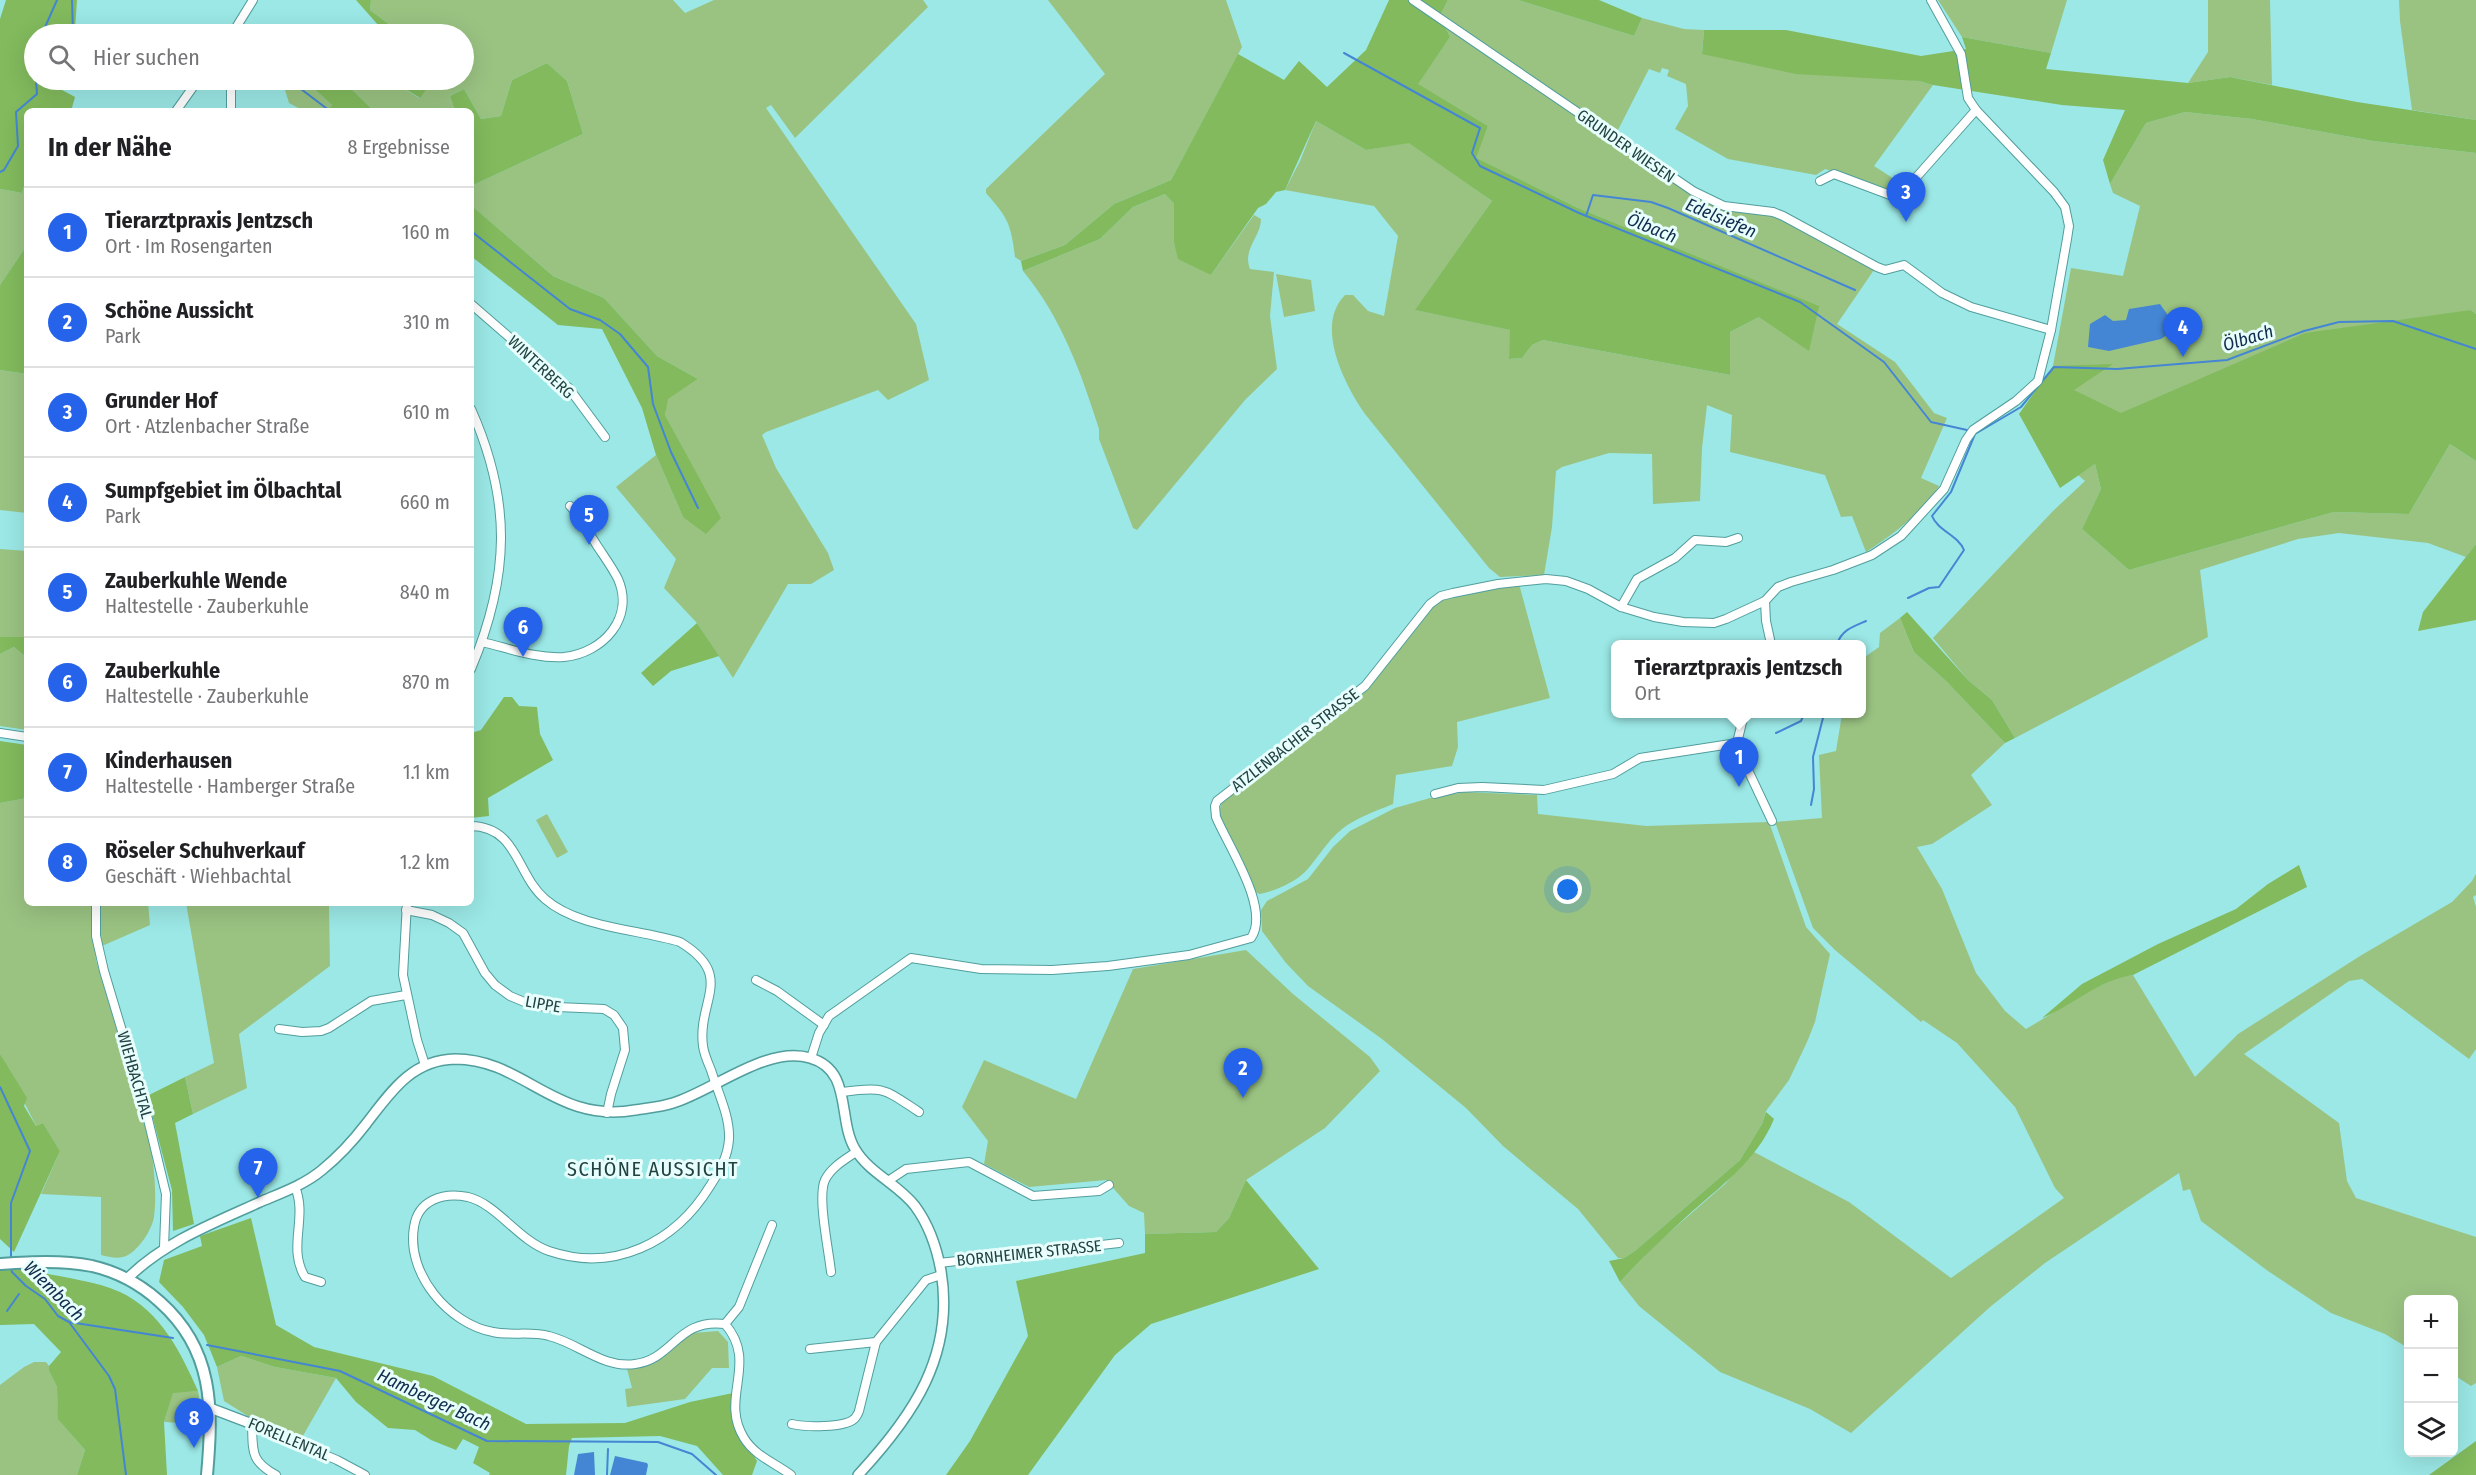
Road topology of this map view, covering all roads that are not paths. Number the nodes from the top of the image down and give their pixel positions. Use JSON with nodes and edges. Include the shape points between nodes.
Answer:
{"nodes":[{"id":1,"x":253,"y":0,"type":"edge"},
{"id":2,"x":1413,"y":0,"type":"edge"},
{"id":3,"x":1931,"y":0,"type":"edge"},
{"id":4,"x":238,"y":24,"type":"edge"},
{"id":5,"x":191,"y":90,"type":"edge"},
{"id":6,"x":231,"y":90,"type":"edge"},
{"id":7,"x":178,"y":108,"type":"edge"},
{"id":8,"x":231,"y":108,"type":"edge"},
{"id":9,"x":1976,"y":110,"type":"junction"},
{"id":10,"x":1820,"y":181,"type":"dead end"},
{"id":11,"x":474,"y":307,"type":"edge"},
{"id":12,"x":2051,"y":330,"type":"junction"},
{"id":13,"x":474,"y":417,"type":"edge"},
{"id":14,"x":605,"y":437,"type":"dead end"},
{"id":15,"x":570,"y":506,"type":"dead end"},
{"id":16,"x":1738,"y":538,"type":"dead end"},
{"id":17,"x":1765,"y":601,"type":"junction"},
{"id":18,"x":1621,"y":607,"type":"junction"},
{"id":19,"x":1770,"y":640,"type":"edge"},
{"id":20,"x":482,"y":642,"type":"junction"},
{"id":21,"x":474,"y":662,"type":"edge"},
{"id":22,"x":1743,"y":718,"type":"edge"},
{"id":23,"x":0,"y":733,"type":"edge"},
{"id":24,"x":24,"y":737,"type":"edge"},
{"id":25,"x":1737,"y":743,"type":"junction"},
{"id":26,"x":1435,"y":794,"type":"dead end"},
{"id":27,"x":1772,"y":821,"type":"dead end"},
{"id":28,"x":474,"y":826,"type":"edge"},
{"id":29,"x":96,"y":906,"type":"edge"},
{"id":30,"x":406,"y":906,"type":"edge"},
{"id":31,"x":756,"y":980,"type":"dead end"},
{"id":32,"x":406,"y":995,"type":"junction"},
{"id":33,"x":824,"y":1024,"type":"junction"},
{"id":34,"x":279,"y":1029,"type":"dead end"},
{"id":35,"x":811,"y":1058,"type":"junction"},
{"id":36,"x":425,"y":1065,"type":"junction"},
{"id":37,"x":715,"y":1084,"type":"junction"},
{"id":38,"x":842,"y":1092,"type":"junction"},
{"id":39,"x":607,"y":1113,"type":"junction"},
{"id":40,"x":920,"y":1113,"type":"dead end"},
{"id":41,"x":856,"y":1152,"type":"junction"},
{"id":42,"x":888,"y":1181,"type":"junction"},
{"id":43,"x":1109,"y":1185,"type":"dead end"},
{"id":44,"x":295,"y":1187,"type":"junction"},
{"id":45,"x":772,"y":1225,"type":"dead end"},
{"id":46,"x":1119,"y":1243,"type":"dead end"},
{"id":47,"x":164,"y":1247,"type":"junction"},
{"id":48,"x":939,"y":1263,"type":"junction"},
{"id":49,"x":2,"y":1264,"type":"edge"},
{"id":50,"x":831,"y":1272,"type":"dead end"},
{"id":51,"x":941,"y":1275,"type":"junction"},
{"id":52,"x":128,"y":1278,"type":"junction"},
{"id":53,"x":321,"y":1282,"type":"dead end"},
{"id":54,"x":725,"y":1324,"type":"junction"},
{"id":55,"x":876,"y":1342,"type":"junction"},
{"id":56,"x":810,"y":1349,"type":"dead end"},
{"id":57,"x":210,"y":1408,"type":"junction"},
{"id":58,"x":252,"y":1424,"type":"junction"},
{"id":59,"x":792,"y":1424,"type":"dead end"},
{"id":60,"x":207,"y":1475,"type":"edge"},
{"id":61,"x":276,"y":1475,"type":"edge"},
{"id":62,"x":365,"y":1475,"type":"edge"},
{"id":63,"x":791,"y":1475,"type":"edge"},
{"id":64,"x":858,"y":1475,"type":"edge"}],
"edges":[{"from":1,"to":4,"type":"street"},
{"from":2,"to":12,"type":"street","name":"GRUNDER WIESEN","via":[[1693,191],[1724,206],[1773,212],[1877,267],[1885,270],[1904,265],[1942,293],[1971,307]]},
{"from":3,"to":9,"type":"street","name":"ATZLENBACHER STRASSE","via":[[1961,54],[1968,98]]},
{"from":5,"to":7,"type":"street"},
{"from":6,"to":8,"type":"street"},
{"from":9,"to":10,"type":"street","via":[[1898,198],[1834,174]]},
{"from":9,"to":12,"type":"street","name":"ATZLENBACHER STRASSE","via":[[2066,207],[2067,239]]},
{"from":11,"to":14,"type":"street","name":"WINTERBERG","via":[[554,383],[568,387]]},
{"from":12,"to":17,"type":"street","name":"ATZLENBACHER STRASSE","via":[[2038,381],[1973,430],[1940,495],[1901,536],[1872,555],[1778,587]]},
{"from":13,"to":20,"type":"street","via":[[492,463],[501,528],[497,586]]},
{"from":15,"to":20,"type":"street","via":[[581,517],[618,579],[622,609],[616,628],[589,650],[565,657]]},
{"from":16,"to":18,"type":"street","via":[[1726,542],[1695,540],[1675,558],[1637,579]]},
{"from":17,"to":18,"type":"street","name":"ATZLENBACHER STRASSE","via":[[1714,623],[1683,622]]},
{"from":17,"to":19,"type":"street"},
{"from":18,"to":33,"type":"street","name":"ATZLENBACHER STRASSE","via":[[1588,589],[1546,579],[1441,596],[1430,604],[1365,686],[1224,794],[1215,806],[1216,817],[1254,901],[1257,923],[1254,935],[1247,941],[1189,955],[1052,970],[981,969],[911,958],[829,1016]]},
{"from":20,"to":21,"type":"street"},
{"from":22,"to":25,"type":"street"},
{"from":23,"to":24,"type":"street"},
{"from":25,"to":26,"type":"street","via":[[1640,758],[1613,774],[1544,790],[1482,787]]},
{"from":25,"to":27,"type":"street"},
{"from":28,"to":37,"type":"street","via":[[498,832],[536,891],[560,910],[680,942],[704,961],[711,985],[703,1046]]},
{"from":29,"to":47,"type":"street","name":"WIEHBACHTAL","via":[[96,936],[104,971],[166,1194]]},
{"from":30,"to":32,"type":"street"},
{"from":30,"to":39,"type":"street","name":"LIPPE","via":[[449,922],[462,933],[484,973],[510,996],[534,1006],[604,1009],[614,1015],[623,1028],[625,1050]]},
{"from":31,"to":33,"type":"street"},
{"from":32,"to":34,"type":"street","via":[[372,1001],[321,1031]]},
{"from":32,"to":36,"type":"street"},
{"from":33,"to":35,"type":"street"},
{"from":35,"to":37,"type":"street","via":[[780,1057]]},
{"from":35,"to":38,"type":"street","via":[[833,1073]]},
{"from":36,"to":39,"type":"street","via":[[450,1059],[476,1061],[511,1074],[574,1107]]},
{"from":36,"to":44,"type":"street","via":[[396,1085],[340,1155],[320,1173]]},
{"from":37,"to":39,"type":"street","via":[[673,1103]]},
{"from":37,"to":54,"type":"street","via":[[728,1121],[726,1155],[693,1210],[670,1233],[650,1245],[613,1257],[568,1256],[534,1243],[471,1198],[455,1196],[440,1197],[424,1205],[417,1216],[413,1239],[422,1272],[437,1298],[453,1315],[482,1330],[548,1335],[604,1360],[633,1365],[654,1358],[692,1326]]},
{"from":38,"to":40,"type":"street","via":[[878,1088]]},
{"from":38,"to":41,"type":"street","via":[[847,1131]]},
{"from":41,"to":42,"type":"street"},
{"from":41,"to":50,"type":"street","via":[[836,1166],[825,1180],[822,1196]]},
{"from":42,"to":43,"type":"street","via":[[906,1169],[969,1162],[1033,1196],[1099,1191]]},
{"from":42,"to":48,"type":"street","via":[[916,1207]]},
{"from":44,"to":47,"type":"street"},
{"from":44,"to":53,"type":"street","via":[[301,1207],[297,1261],[306,1277]]},
{"from":45,"to":54,"type":"street","via":[[739,1307]]},
{"from":46,"to":48,"type":"street","name":"BORNHEIMER STRASSE"},
{"from":47,"to":52,"type":"street"},
{"from":48,"to":51,"type":"street"},
{"from":49,"to":52,"type":"main road","via":[[60,1262],[91,1266]]},
{"from":51,"to":55,"type":"street","via":[[926,1280]]},
{"from":51,"to":64,"type":"street","via":[[945,1300],[941,1338],[926,1384],[901,1425]]},
{"from":52,"to":57,"type":"main road","via":[[169,1310],[188,1334],[203,1369]]},
{"from":54,"to":63,"type":"street","via":[[739,1347],[735,1398],[739,1427],[751,1446]]},
{"from":55,"to":56,"type":"street"},
{"from":55,"to":59,"type":"street","via":[[854,1419],[831,1425]]},
{"from":57,"to":58,"type":"street","name":"FORELLENTAL"},
{"from":57,"to":60,"type":"main road"},
{"from":58,"to":61,"type":"street","via":[[254,1458]]},
{"from":58,"to":62,"type":"street","name":"FORELLENTAL"}]}
